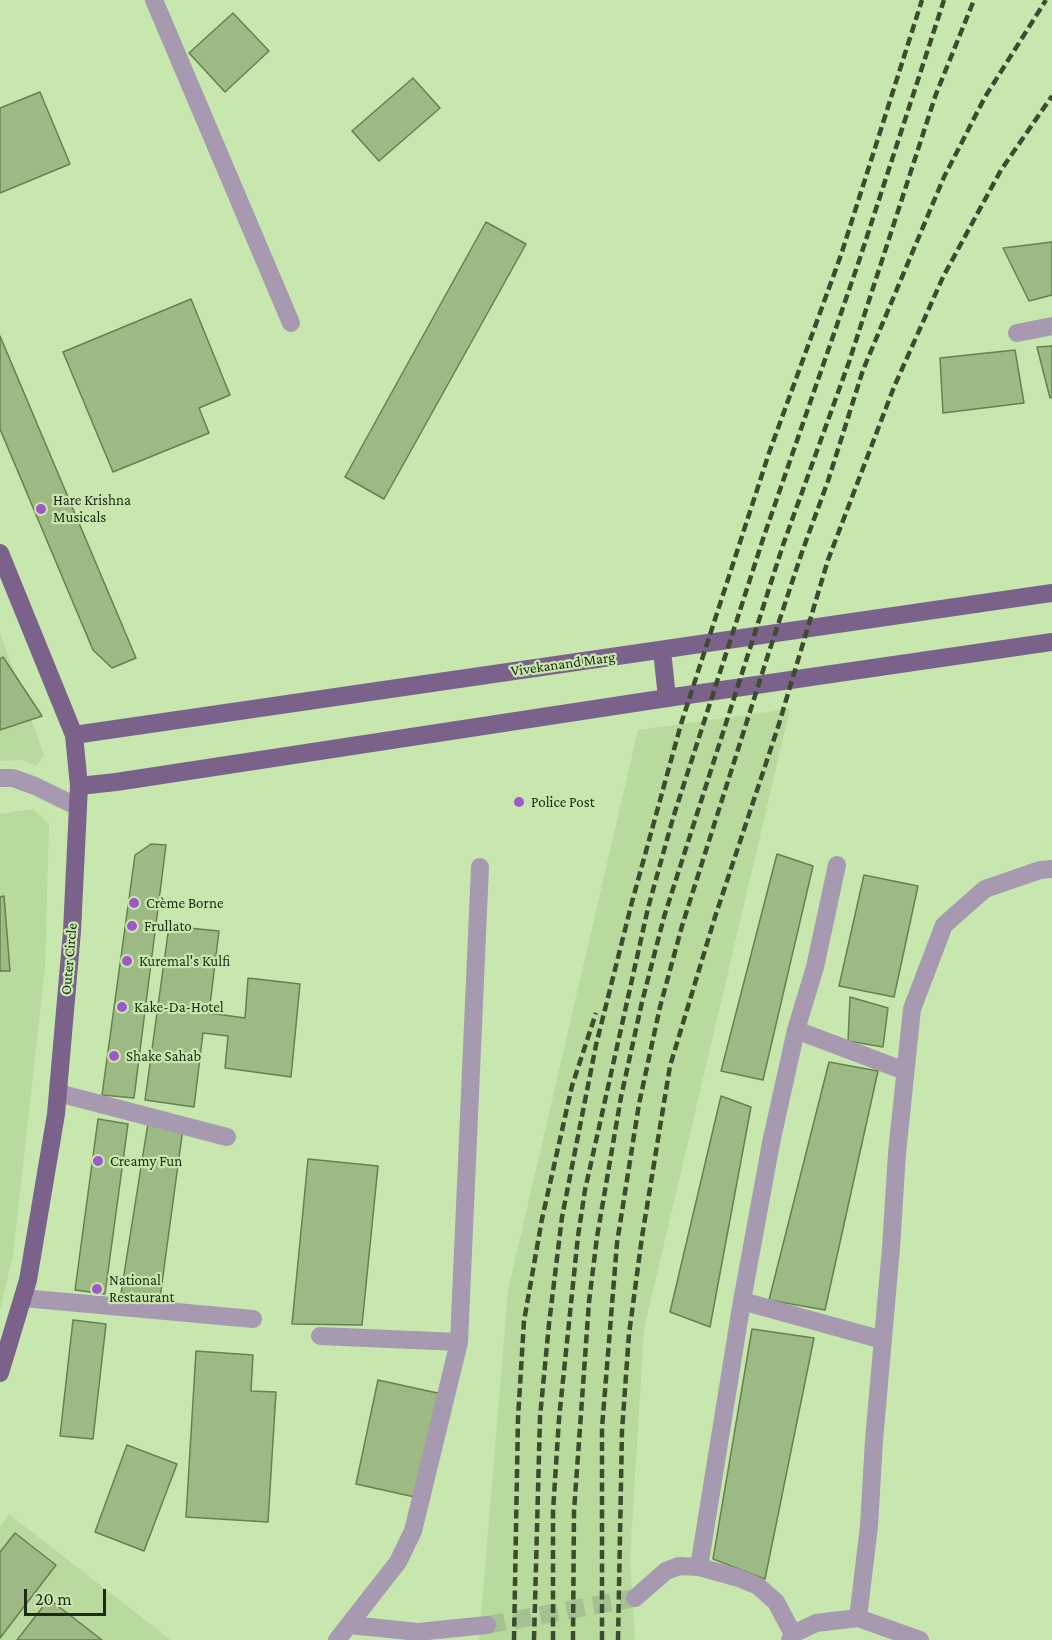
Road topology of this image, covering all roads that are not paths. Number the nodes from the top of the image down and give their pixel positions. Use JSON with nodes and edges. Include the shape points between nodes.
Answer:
{"nodes":[{"id":1,"x":154,"y":0,"type":"edge"},
{"id":2,"x":291,"y":323,"type":"dead end"},
{"id":3,"x":1052,"y":326,"type":"edge"},
{"id":4,"x":1017,"y":333,"type":"dead end"},
{"id":5,"x":0,"y":552,"type":"edge"},
{"id":6,"x":6,"y":582,"type":"edge"},
{"id":7,"x":1052,"y":593,"type":"edge"},
{"id":8,"x":1052,"y":642,"type":"edge"},
{"id":9,"x":662,"y":650,"type":"junction"},
{"id":10,"x":667,"y":698,"type":"junction"},
{"id":11,"x":74,"y":735,"type":"junction"},
{"id":12,"x":0,"y":778,"type":"edge"},
{"id":13,"x":79,"y":786,"type":"junction"},
{"id":14,"x":78,"y":807,"type":"junction"},
{"id":15,"x":837,"y":865,"type":"dead end"},
{"id":16,"x":480,"y":867,"type":"dead end"},
{"id":17,"x":1052,"y":870,"type":"edge"},
{"id":18,"x":796,"y":1030,"type":"junction"},
{"id":19,"x":905,"y":1071,"type":"junction"},
{"id":20,"x":58,"y":1093,"type":"junction"},
{"id":21,"x":227,"y":1137,"type":"dead end"},
{"id":22,"x":23,"y":1298,"type":"junction"},
{"id":23,"x":742,"y":1301,"type":"junction"},
{"id":24,"x":253,"y":1319,"type":"dead end"},
{"id":25,"x":320,"y":1336,"type":"dead end"},
{"id":26,"x":883,"y":1340,"type":"junction"},
{"id":27,"x":459,"y":1342,"type":"junction"},
{"id":28,"x":0,"y":1373,"type":"edge"},
{"id":29,"x":699,"y":1567,"type":"junction"},
{"id":30,"x":635,"y":1598,"type":"tunnel mouth"},
{"id":31,"x":858,"y":1618,"type":"junction"},
{"id":32,"x":350,"y":1625,"type":"junction"},
{"id":33,"x":487,"y":1625,"type":"tunnel mouth"},
{"id":34,"x":791,"y":1637,"type":"edge"},
{"id":35,"x":338,"y":1640,"type":"edge"},
{"id":36,"x":920,"y":1640,"type":"edge"}],
"edges":[{"from":1,"to":2,"type":"street"},
{"from":3,"to":4,"type":"street"},
{"from":5,"to":6,"type":"main road","name":"Outer Circle"},
{"from":6,"to":11,"type":"main road","name":"Outer Circle"},
{"from":7,"to":9,"type":"main road","name":"Vivekanand Marg"},
{"from":8,"to":10,"type":"main road"},
{"from":9,"to":10,"type":"main road"},
{"from":9,"to":11,"type":"main road","name":"Vivekanand Marg"},
{"from":10,"to":13,"type":"main road"},
{"from":11,"to":13,"type":"main road","name":"Outer Circle"},
{"from":12,"to":14,"type":"street","via":[[35,786]]},
{"from":13,"to":14,"type":"main road","name":"Outer Circle"},
{"from":14,"to":20,"type":"main road","name":"Outer Circle"},
{"from":15,"to":18,"type":"street","via":[[815,966]]},
{"from":16,"to":27,"type":"street"},
{"from":17,"to":19,"type":"street","via":[[1040,870],[985,889],[944,925],[912,1008]]},
{"from":18,"to":19,"type":"street"},
{"from":18,"to":23,"type":"street"},
{"from":19,"to":26,"type":"street"},
{"from":20,"to":21,"type":"street"},
{"from":20,"to":22,"type":"main road","name":"Outer Circle"},
{"from":22,"to":24,"type":"street"},
{"from":22,"to":28,"type":"main road","name":"Outer Circle"},
{"from":23,"to":26,"type":"street"},
{"from":23,"to":29,"type":"street"},
{"from":25,"to":27,"type":"street"},
{"from":26,"to":31,"type":"street"},
{"from":27,"to":32,"type":"street","via":[[413,1531],[398,1562]]},
{"from":29,"to":30,"type":"street","via":[[679,1566],[666,1571]]},
{"from":29,"to":34,"type":"street","via":[[758,1586],[776,1602]]},
{"from":31,"to":34,"type":"street","via":[[816,1623]]},
{"from":31,"to":36,"type":"street"},
{"from":32,"to":33,"type":"street","via":[[418,1632]]},
{"from":32,"to":35,"type":"street"}]}
